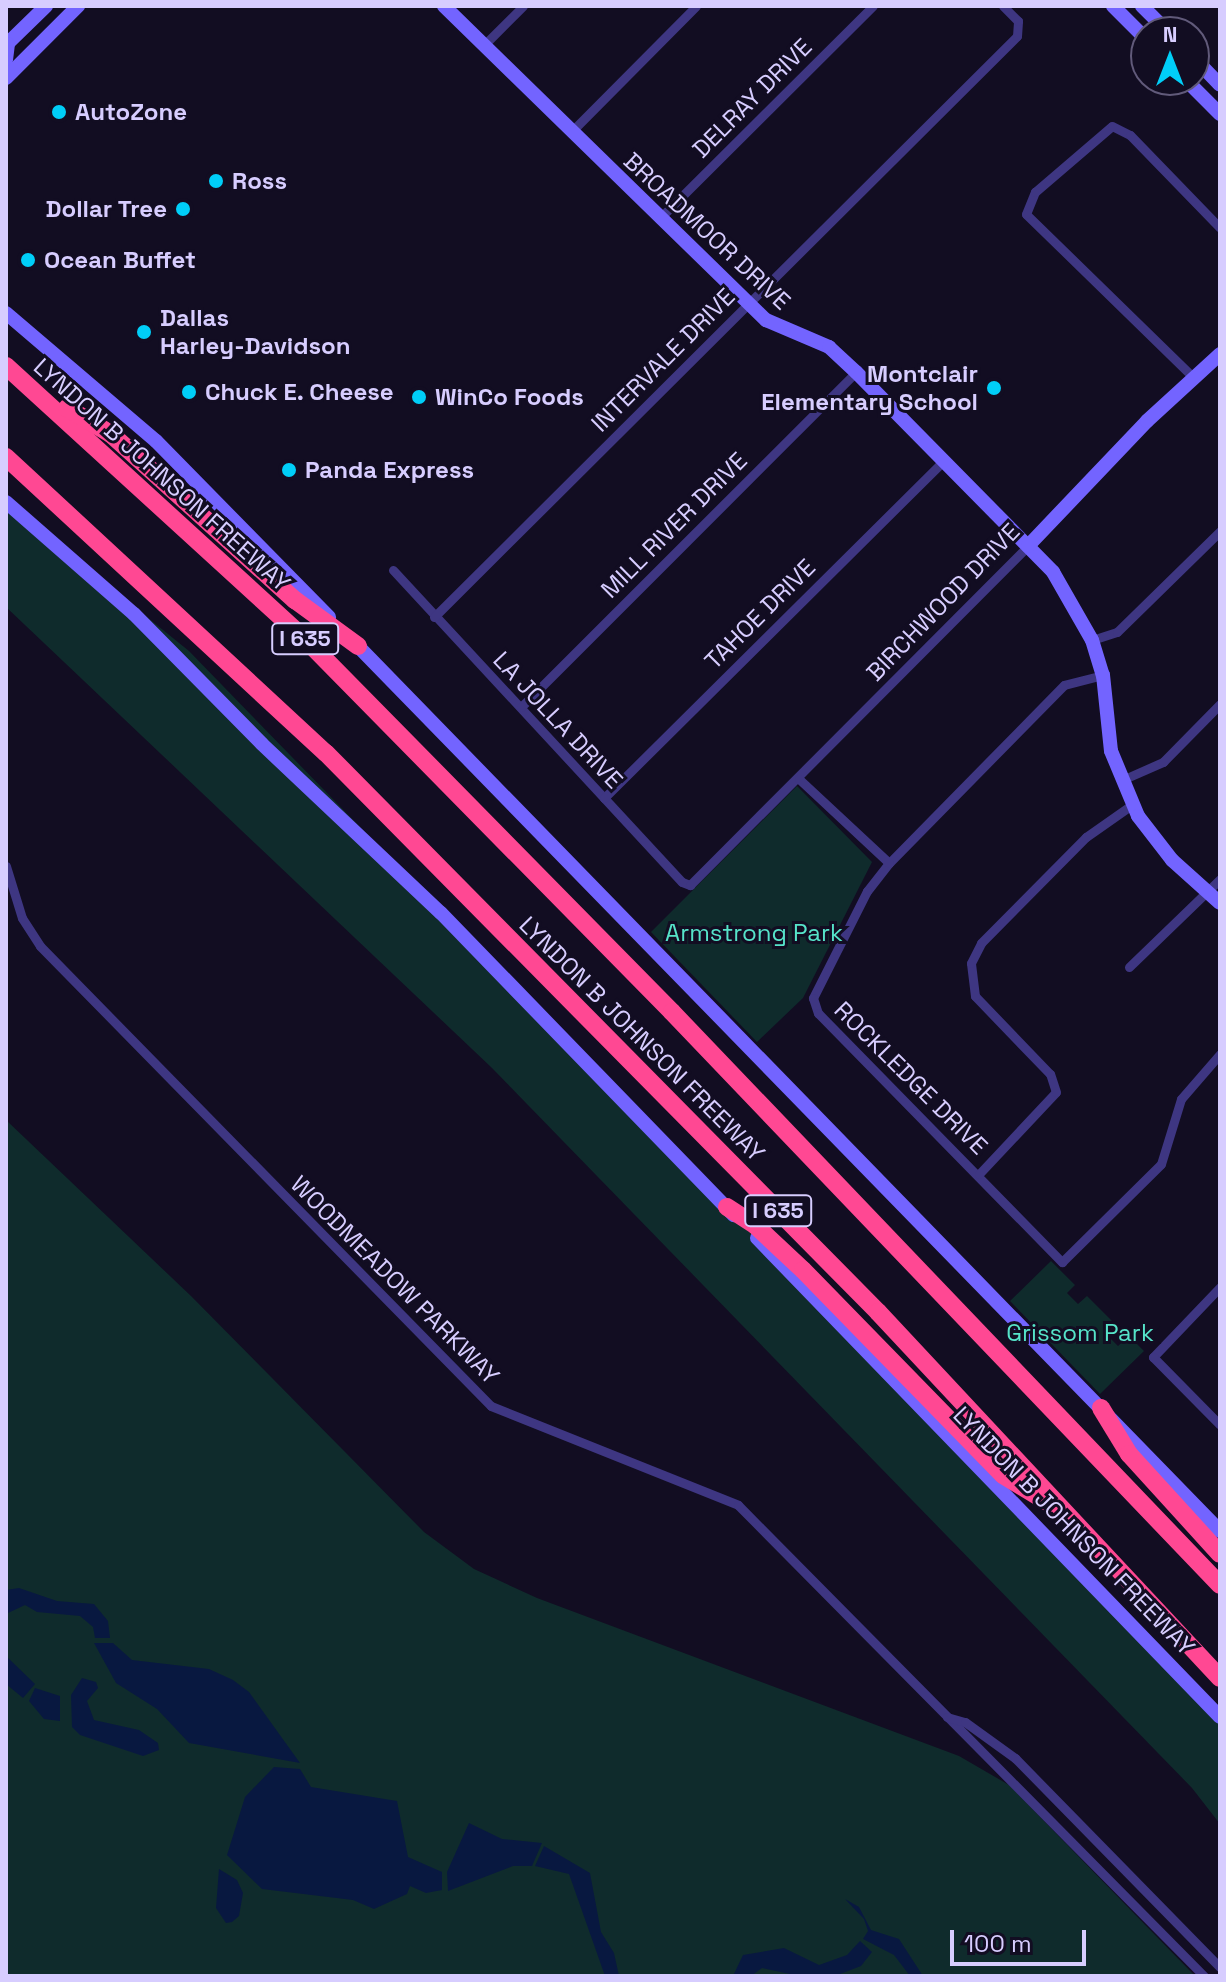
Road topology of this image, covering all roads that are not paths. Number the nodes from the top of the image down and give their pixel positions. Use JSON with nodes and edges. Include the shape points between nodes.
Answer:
{"nodes":[{"id":1,"x":46,"y":6,"type":"edge"},
{"id":2,"x":78,"y":6,"type":"edge"},
{"id":3,"x":444,"y":6,"type":"edge"},
{"id":4,"x":523,"y":6,"type":"edge"},
{"id":5,"x":696,"y":6,"type":"edge"},
{"id":6,"x":873,"y":6,"type":"edge"},
{"id":7,"x":1003,"y":6,"type":"edge"},
{"id":8,"x":1113,"y":6,"type":"edge"},
{"id":9,"x":1130,"y":23,"type":"edge"},
{"id":10,"x":7,"y":44,"type":"edge"},
{"id":11,"x":484,"y":45,"type":"junction"},
{"id":12,"x":6,"y":60,"type":"edge"},
{"id":13,"x":6,"y":78,"type":"edge"},
{"id":14,"x":1202,"y":96,"type":"edge"},
{"id":15,"x":1220,"y":114,"type":"edge"},
{"id":16,"x":571,"y":132,"type":"junction"},
{"id":17,"x":659,"y":219,"type":"junction"},
{"id":18,"x":1220,"y":228,"type":"edge"},
{"id":19,"x":748,"y":304,"type":"junction"},
{"id":20,"x":6,"y":313,"type":"edge"},
{"id":21,"x":1220,"y":354,"type":"edge"},
{"id":22,"x":6,"y":366,"type":"edge"},
{"id":23,"x":856,"y":372,"type":"junction"},
{"id":24,"x":1195,"y":379,"type":"junction"},
{"id":25,"x":34,"y":388,"type":"junction"},
{"id":26,"x":6,"y":457,"type":"edge"},
{"id":27,"x":944,"y":460,"type":"junction"},
{"id":28,"x":6,"y":502,"type":"edge"},
{"id":29,"x":1220,"y":531,"type":"edge"},
{"id":30,"x":1028,"y":546,"type":"junction"},
{"id":31,"x":393,"y":570,"type":"dead end"},
{"id":32,"x":434,"y":617,"type":"junction"},
{"id":33,"x":1092,"y":640,"type":"junction"},
{"id":34,"x":358,"y":646,"type":"junction"},
{"id":35,"x":1103,"y":675,"type":"junction"},
{"id":36,"x":1220,"y":704,"type":"edge"},
{"id":37,"x":521,"y":707,"type":"junction"},
{"id":38,"x":799,"y":779,"type":"junction"},
{"id":39,"x":1122,"y":780,"type":"junction"},
{"id":40,"x":604,"y":798,"type":"junction"},
{"id":41,"x":1133,"y":804,"type":"junction"},
{"id":42,"x":889,"y":863,"type":"junction"},
{"id":43,"x":6,"y":866,"type":"edge"},
{"id":44,"x":1220,"y":879,"type":"edge"},
{"id":45,"x":699,"y":881,"type":"joint"},
{"id":46,"x":1207,"y":892,"type":"junction"},
{"id":47,"x":1220,"y":903,"type":"edge"},
{"id":48,"x":1129,"y":967,"type":"dead end"},
{"id":49,"x":1220,"y":1054,"type":"edge"},
{"id":50,"x":979,"y":1174,"type":"junction"},
{"id":51,"x":727,"y":1207,"type":"junction"},
{"id":52,"x":1220,"y":1287,"type":"edge"},
{"id":53,"x":1101,"y":1408,"type":"junction"},
{"id":54,"x":1220,"y":1425,"type":"edge"},
{"id":55,"x":1068,"y":1515,"type":"junction"},
{"id":56,"x":1220,"y":1531,"type":"edge"},
{"id":57,"x":1220,"y":1554,"type":"edge"},
{"id":58,"x":1220,"y":1585,"type":"edge"},
{"id":59,"x":1220,"y":1678,"type":"edge"},
{"id":60,"x":947,"y":1717,"type":"junction"},
{"id":61,"x":1220,"y":1717,"type":"edge"},
{"id":62,"x":1220,"y":1967,"type":"edge"},
{"id":63,"x":1204,"y":1976,"type":"edge"}],
"edges":[{"from":1,"to":10,"type":"main road"},
{"from":2,"to":13,"type":"main road"},
{"from":3,"to":11,"type":"main road","name":"BROADMOOR DRIVE"},
{"from":4,"to":11,"type":"street"},
{"from":5,"to":16,"type":"street"},
{"from":6,"to":17,"type":"street","name":"DELRAY DRIVE"},
{"from":7,"to":19,"type":"street","name":"INTERVALE DRIVE","via":[[1020,28]]},
{"from":8,"to":9,"type":"main road"},
{"from":10,"to":12,"type":"main road"},
{"from":11,"to":16,"type":"main road","name":"BROADMOOR DRIVE"},
{"from":14,"to":15,"type":"main road"},
{"from":16,"to":17,"type":"main road","name":"BROADMOOR DRIVE"},
{"from":17,"to":19,"type":"main road","name":"BROADMOOR DRIVE"},
{"from":18,"to":24,"type":"street","via":[[1130,135],[1112,126],[1066,162],[1028,202],[1031,221]]},
{"from":19,"to":23,"type":"main road","name":"BROADMOOR DRIVE","via":[[777,328],[829,347]]},
{"from":19,"to":32,"type":"street","name":"INTERVALE DRIVE"},
{"from":20,"to":34,"type":"main road","name":"LYNDON B JOHNSON FREEWAY","via":[[156,441]]},
{"from":21,"to":24,"type":"main road","name":"BIRCHWOOD DRIVE"},
{"from":22,"to":25,"type":"highway","name":"LYNDON B JOHNSON FREEWAY","number":"I 635"},
{"from":23,"to":27,"type":"main road","name":"BROADMOOR DRIVE"},
{"from":23,"to":37,"type":"street","name":"MILL RIVER DRIVE"},
{"from":24,"to":30,"type":"main road","name":"BIRCHWOOD DRIVE","via":[[1147,421]]},
{"from":25,"to":34,"type":"highway","via":[[111,434],[295,600]]},
{"from":25,"to":58,"type":"highway","name":"LYNDON B JOHNSON FREEWAY","number":"I 635","via":[[305,639],[672,1012]]},
{"from":26,"to":55,"type":"highway","name":"LYNDON B JOHNSON FREEWAY","number":"I 635","via":[[326,753],[878,1312]]},
{"from":27,"to":30,"type":"main road","name":"BROADMOOR DRIVE"},
{"from":27,"to":40,"type":"street","name":"TAHOE DRIVE"},
{"from":28,"to":51,"type":"main road","name":"LYNDON B JOHNSON FREEWAY","via":[[134,614],[441,913]]},
{"from":29,"to":33,"type":"street","via":[[1117,632]]},
{"from":30,"to":33,"type":"main road","name":"BROADMOOR DRIVE","via":[[1068,592]]},
{"from":30,"to":38,"type":"street","name":"BIRCHWOOD DRIVE"},
{"from":31,"to":32,"type":"street","name":"LA JOLLA DRIVE"},
{"from":32,"to":37,"type":"street","name":"LA JOLLA DRIVE"},
{"from":33,"to":35,"type":"main road","name":"BROADMOOR DRIVE"},
{"from":34,"to":53,"type":"main road","name":"LYNDON B JOHNSON FREEWAY"},
{"from":35,"to":39,"type":"main road","name":"BROADMOOR DRIVE","via":[[1111,751]]},
{"from":35,"to":42,"type":"street","name":"ROCKLEDGE DRIVE","via":[[1064,685]]},
{"from":36,"to":39,"type":"street","via":[[1163,762]]},
{"from":37,"to":40,"type":"street","name":"LA JOLLA DRIVE"},
{"from":38,"to":42,"type":"street"},
{"from":38,"to":45,"type":"street","name":"BIRCHWOOD DRIVE"},
{"from":39,"to":41,"type":"main road","name":"BROADMOOR DRIVE"},
{"from":40,"to":45,"type":"street","name":"LA JOLLA DRIVE","via":[[682,882]]},
{"from":41,"to":46,"type":"main road","name":"BROADMOOR DRIVE","via":[[1161,847]]},
{"from":41,"to":50,"type":"street","via":[[1086,837],[981,943],[971,963],[975,996],[1050,1074],[1056,1092]]},
{"from":42,"to":50,"type":"street","name":"ROCKLEDGE DRIVE","via":[[867,891],[813,998],[818,1013]]},
{"from":43,"to":60,"type":"street","name":"WOODMEADOW PARKWAY","via":[[22,918],[40,946],[491,1406],[738,1505]]},
{"from":44,"to":46,"type":"street"},
{"from":46,"to":47,"type":"main road","name":"BROADMOOR DRIVE"},
{"from":46,"to":48,"type":"street"},
{"from":49,"to":50,"type":"street","name":"ROCKLEDGE DRIVE","via":[[1181,1099],[1161,1164],[1062,1262]]},
{"from":51,"to":55,"type":"highway","via":[[803,1270],[1003,1475]]},
{"from":51,"to":61,"type":"main road","name":"LYNDON B JOHNSON FREEWAY"},
{"from":52,"to":54,"type":"street","via":[[1153,1357]]},
{"from":53,"to":56,"type":"main road","name":"LYNDON B JOHNSON FREEWAY"},
{"from":53,"to":57,"type":"highway","via":[[1129,1454]]},
{"from":55,"to":59,"type":"highway","name":"LYNDON B JOHNSON FREEWAY","number":"I 635"},
{"from":60,"to":62,"type":"street","name":"WOODMEADOW PARKWAY","via":[[965,1722],[1015,1758]]},
{"from":60,"to":63,"type":"street","name":"WOODMEADOW PARKWAY"}]}
